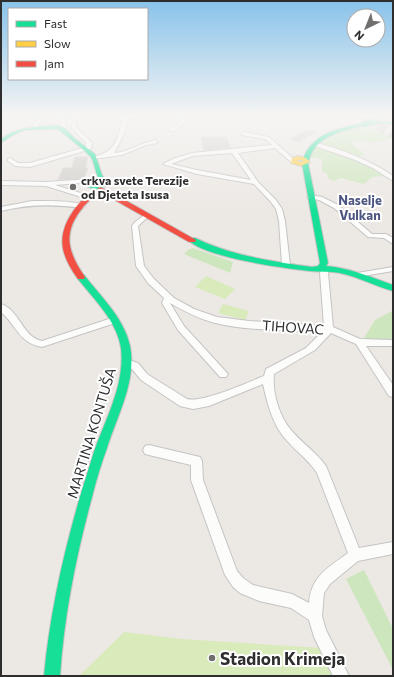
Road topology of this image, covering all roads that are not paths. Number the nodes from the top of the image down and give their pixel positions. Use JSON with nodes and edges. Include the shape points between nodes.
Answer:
{"nodes":[{"id":1,"x":115,"y":148,"type":"edge"},
{"id":2,"x":136,"y":148,"type":"edge"},
{"id":3,"x":263,"y":148,"type":"edge"},
{"id":4,"x":279,"y":148,"type":"edge"},
{"id":5,"x":311,"y":148,"type":"edge"},
{"id":6,"x":325,"y":148,"type":"edge"},
{"id":7,"x":87,"y":149,"type":"joint"},
{"id":8,"x":234,"y":151,"type":"junction"},
{"id":9,"x":109,"y":155,"type":"junction"},
{"id":10,"x":95,"y":158,"type":"junction"},
{"id":11,"x":10,"y":160,"type":"dead end"},
{"id":12,"x":300,"y":161,"type":"junction"},
{"id":13,"x":393,"y":179,"type":"edge"},
{"id":14,"x":1,"y":183,"type":"edge"},
{"id":15,"x":256,"y":183,"type":"junction"},
{"id":16,"x":46,"y":184,"type":"junction"},
{"id":17,"x":100,"y":185,"type":"junction"},
{"id":18,"x":88,"y":197,"type":"junction"},
{"id":19,"x":310,"y":197,"type":"junction"},
{"id":20,"x":82,"y":206,"type":"junction"},
{"id":21,"x":1,"y":209,"type":"edge"},
{"id":22,"x":146,"y":216,"type":"junction"},
{"id":23,"x":393,"y":242,"type":"edge"},
{"id":24,"x":286,"y":265,"type":"junction"},
{"id":25,"x":323,"y":268,"type":"junction"},
{"id":26,"x":393,"y":269,"type":"edge"},
{"id":27,"x":381,"y":271,"type":"junction"},
{"id":28,"x":357,"y":275,"type":"junction"},
{"id":29,"x":387,"y":285,"type":"edge"},
{"id":30,"x":168,"y":298,"type":"junction"},
{"id":31,"x":1,"y":308,"type":"edge"},
{"id":32,"x":115,"y":320,"type":"junction"},
{"id":33,"x":329,"y":329,"type":"junction"},
{"id":34,"x":359,"y":342,"type":"junction"},
{"id":35,"x":393,"y":343,"type":"edge"},
{"id":36,"x":126,"y":363,"type":"junction"},
{"id":37,"x":223,"y":374,"type":"dead end"},
{"id":38,"x":267,"y":379,"type":"junction"},
{"id":39,"x":393,"y":393,"type":"edge"},
{"id":40,"x":149,"y":450,"type":"dead end"},
{"id":41,"x":392,"y":548,"type":"edge"},
{"id":42,"x":355,"y":555,"type":"junction"},
{"id":43,"x":315,"y":616,"type":"junction"},
{"id":44,"x":52,"y":676,"type":"edge"},
{"id":45,"x":341,"y":676,"type":"edge"}],
"edges":[{"from":1,"to":9,"type":"street"},
{"from":2,"to":9,"type":"street"},
{"from":3,"to":8,"type":"street"},
{"from":4,"to":12,"type":"street"},
{"from":5,"to":12,"type":"main road"},
{"from":6,"to":13,"type":"street","via":[[362,159]]},
{"from":7,"to":10,"type":"main road"},
{"from":7,"to":11,"type":"street","via":[[30,164],[17,165]]},
{"from":8,"to":15,"type":"street"},
{"from":8,"to":15,"type":"street","via":[[197,153],[166,164]]},
{"from":9,"to":10,"type":"street"},
{"from":10,"to":17,"type":"main road"},
{"from":12,"to":19,"type":"main road"},
{"from":14,"to":16,"type":"street"},
{"from":15,"to":24,"type":"street","via":[[279,209]]},
{"from":16,"to":17,"type":"street"},
{"from":16,"to":18,"type":"street"},
{"from":17,"to":18,"type":"main road","name":"MARTINA KONTUŠA","via":[[90,191]]},
{"from":17,"to":22,"type":"main road"},
{"from":18,"to":20,"type":"main road","name":"MARTINA KONTUŠA"},
{"from":19,"to":23,"type":"street","via":[[328,200],[370,236],[386,236]]},
{"from":19,"to":25,"type":"main road"},
{"from":20,"to":21,"type":"street","via":[[39,202]]},
{"from":20,"to":32,"type":"main road","name":"MARTINA KONTUŠA","via":[[68,224],[66,252],[74,268]]},
{"from":22,"to":24,"type":"main road","via":[[224,253],[248,260]]},
{"from":22,"to":30,"type":"street","via":[[135,226],[139,262],[144,273]]},
{"from":24,"to":25,"type":"main road"},
{"from":25,"to":28,"type":"main road"},
{"from":25,"to":33,"type":"street"},
{"from":26,"to":27,"type":"street"},
{"from":27,"to":28,"type":"street"},
{"from":27,"to":29,"type":"street","via":[[380,276]]},
{"from":28,"to":29,"type":"main road"},
{"from":30,"to":33,"type":"street","name":"TIHOVAC","via":[[191,311],[216,320]]},
{"from":30,"to":37,"type":"street","via":[[166,303],[181,328]]},
{"from":31,"to":32,"type":"street","via":[[11,316],[27,338],[42,344]]},
{"from":32,"to":36,"type":"main road","name":"MARTINA KONTUŠA","via":[[124,338]]},
{"from":33,"to":34,"type":"street","name":"TIHOVAC"},
{"from":33,"to":38,"type":"street","via":[[311,349],[282,363],[269,372]]},
{"from":34,"to":35,"type":"street"},
{"from":34,"to":39,"type":"street"},
{"from":36,"to":38,"type":"street","via":[[135,366],[144,377],[184,403],[194,405]]},
{"from":36,"to":44,"type":"main road","name":"MARTINA KONTUŠA","via":[[118,400],[78,523],[56,621]]},
{"from":38,"to":42,"type":"street","via":[[276,413],[287,433],[322,470]]},
{"from":40,"to":43,"type":"street","via":[[196,461],[197,480],[203,500],[236,582],[253,593],[293,601]]},
{"from":41,"to":42,"type":"street"},
{"from":42,"to":43,"type":"street","via":[[320,585],[317,591]]},
{"from":43,"to":45,"type":"street","via":[[319,632]]}]}
